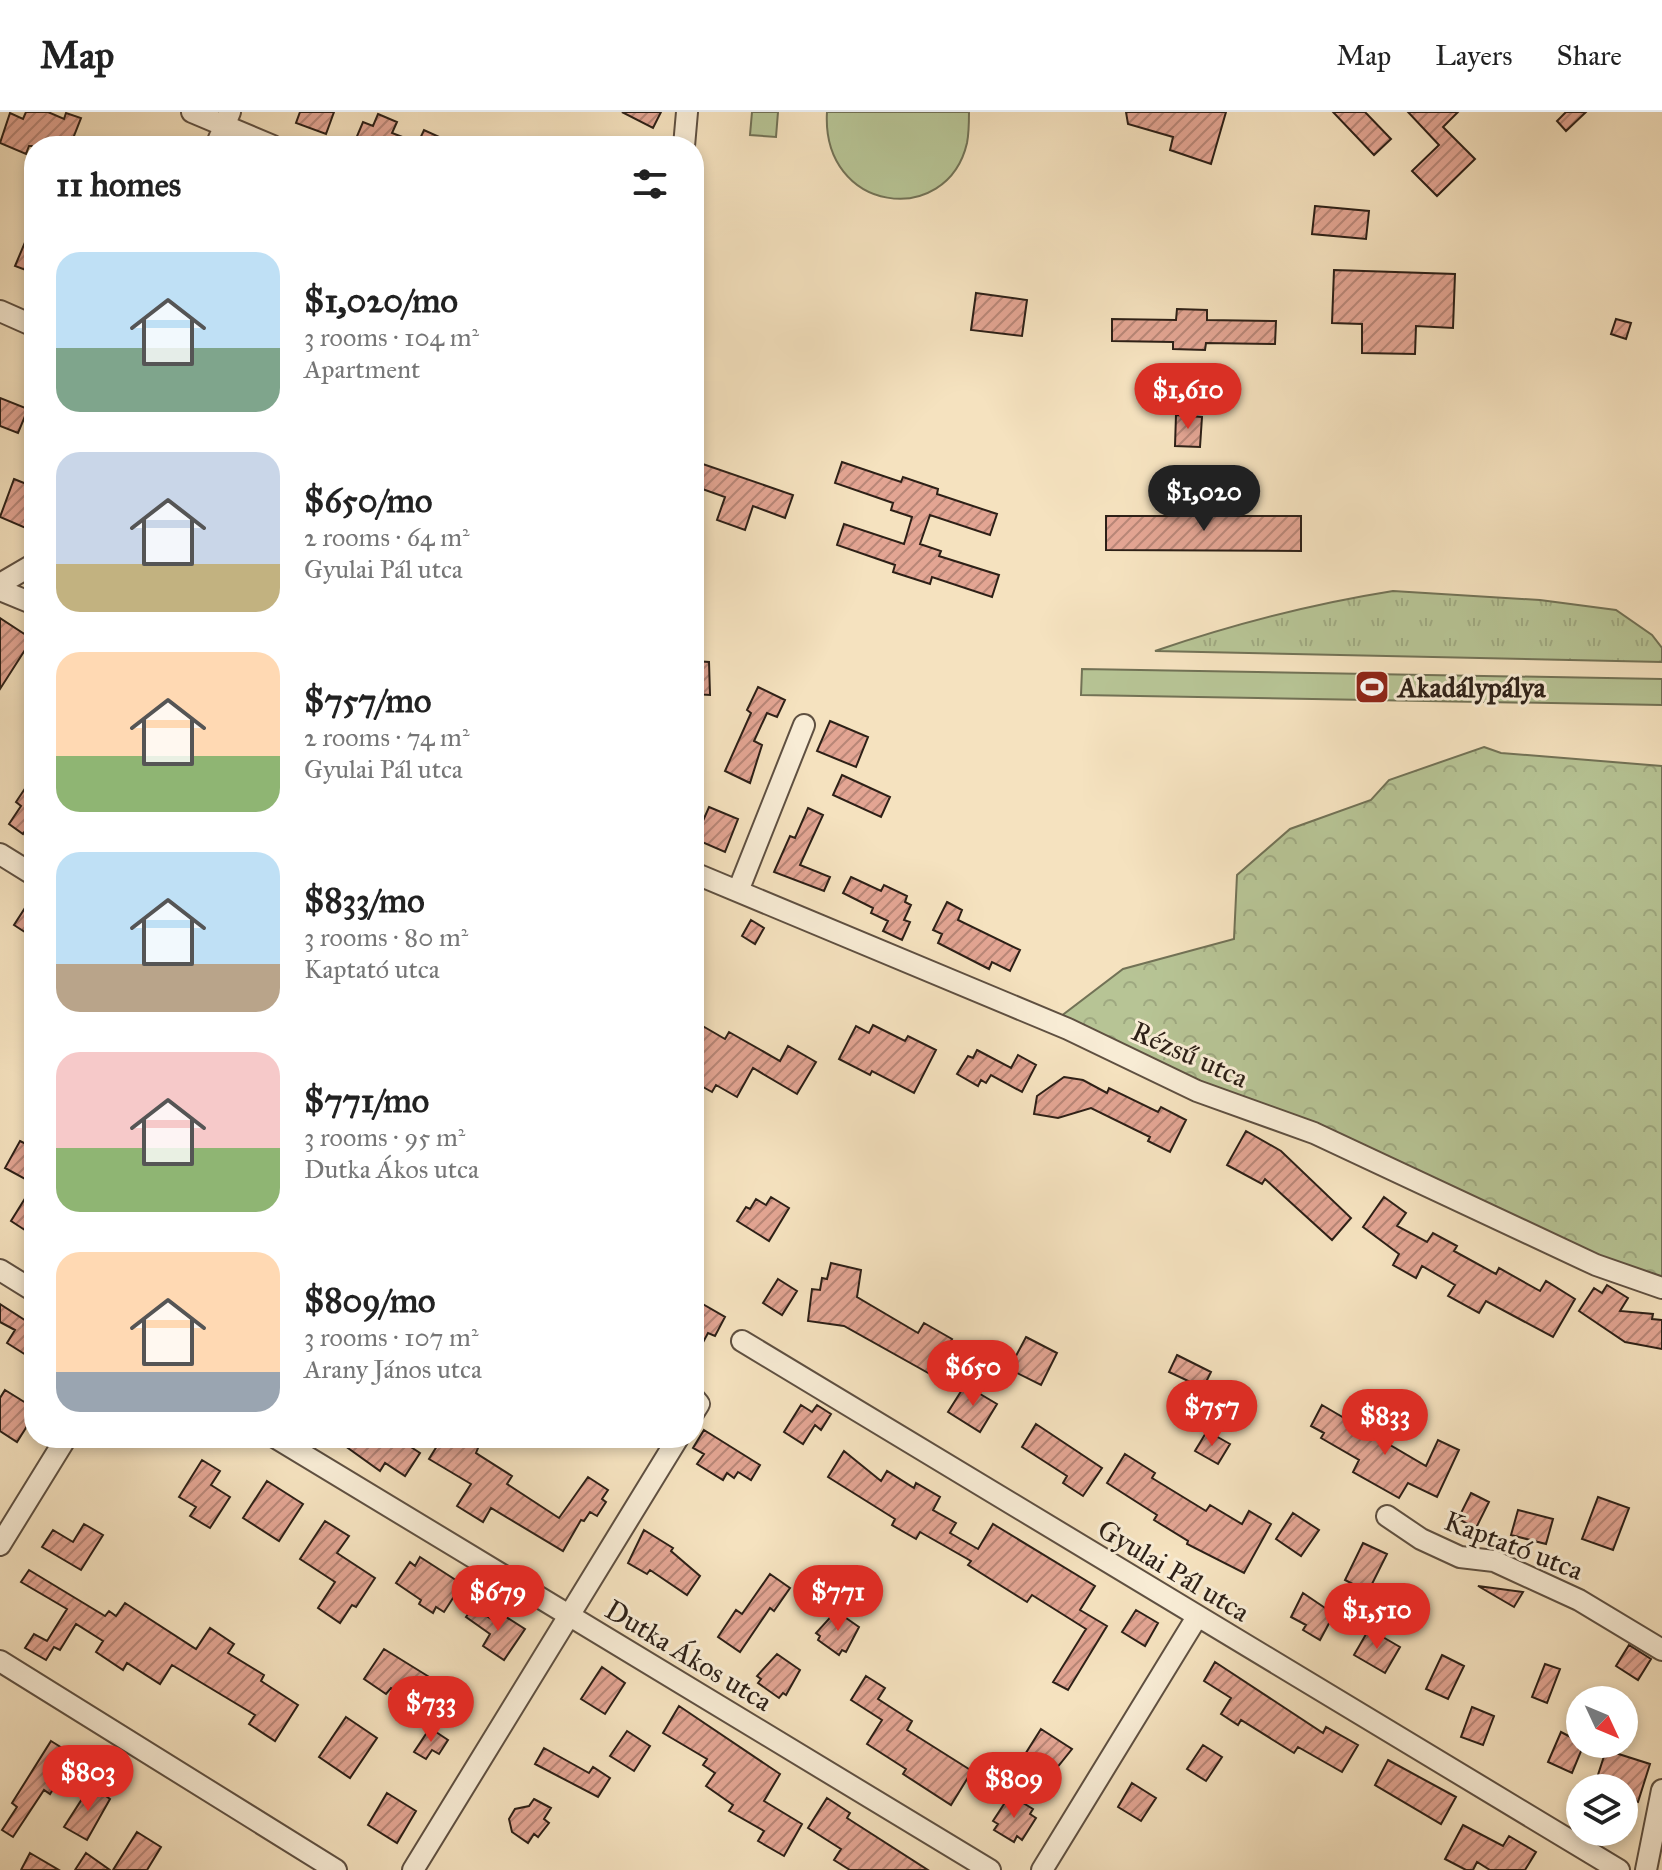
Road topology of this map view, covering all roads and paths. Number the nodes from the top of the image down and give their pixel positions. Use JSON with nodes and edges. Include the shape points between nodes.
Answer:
{"nodes":[{"id":1,"x":192,"y":112,"type":"edge"},
{"id":2,"x":687,"y":112,"type":"edge"},
{"id":3,"x":227,"y":119,"type":"edge"},
{"id":4,"x":256,"y":136,"type":"edge"},
{"id":5,"x":685,"y":136,"type":"edge"},
{"id":6,"x":0,"y":311,"type":"edge"},
{"id":7,"x":24,"y":322,"type":"edge"},
{"id":8,"x":24,"y":571,"type":"edge"},
{"id":9,"x":0,"y":587,"type":"edge"},
{"id":10,"x":24,"y":599,"type":"edge"},
{"id":11,"x":804,"y":725,"type":"dead end"},
{"id":12,"x":0,"y":854,"type":"edge"},
{"id":13,"x":24,"y":869,"type":"edge"},
{"id":14,"x":704,"y":877,"type":"edge"},
{"id":15,"x":738,"y":891,"type":"junction"},
{"id":16,"x":0,"y":1270,"type":"edge"},
{"id":17,"x":24,"y":1285,"type":"edge"},
{"id":18,"x":1662,"y":1288,"type":"edge"},
{"id":19,"x":742,"y":1341,"type":"dead end"},
{"id":20,"x":60,"y":1448,"type":"edge"},
{"id":21,"x":293,"y":1448,"type":"edge"},
{"id":22,"x":672,"y":1448,"type":"edge"},
{"id":23,"x":1387,"y":1516,"type":"dead end"},
{"id":24,"x":0,"y":1545,"type":"edge"},
{"id":25,"x":569,"y":1614,"type":"junction"},
{"id":26,"x":1197,"y":1617,"type":"junction"},
{"id":27,"x":1662,"y":1650,"type":"edge"},
{"id":28,"x":0,"y":1661,"type":"edge"},
{"id":29,"x":1662,"y":1790,"type":"edge"},
{"id":30,"x":336,"y":1870,"type":"edge"},
{"id":31,"x":413,"y":1870,"type":"edge"},
{"id":32,"x":990,"y":1870,"type":"edge"},
{"id":33,"x":1042,"y":1870,"type":"edge"},
{"id":34,"x":1619,"y":1870,"type":"edge"},
{"id":35,"x":1646,"y":1870,"type":"edge"}],
"edges":[{"from":1,"to":3,"type":"street"},
{"from":2,"to":5,"type":"street"},
{"from":3,"to":4,"type":"street"},
{"from":6,"to":7,"type":"street"},
{"from":8,"to":9,"type":"street"},
{"from":9,"to":10,"type":"street"},
{"from":11,"to":15,"type":"street"},
{"from":12,"to":13,"type":"street"},
{"from":14,"to":15,"type":"street","name":"Rézsű utca"},
{"from":15,"to":18,"type":"street","name":"Rézsű utca","via":[[1068,1029],[1208,1095],[1314,1133],[1596,1265]]},
{"from":16,"to":17,"type":"street"},
{"from":19,"to":26,"type":"street","name":"Gyulai Pál utca"},
{"from":20,"to":24,"type":"street"},
{"from":21,"to":25,"type":"street","name":"Dutka Ákos utca"},
{"from":22,"to":25,"type":"street"},
{"from":23,"to":27,"type":"street","name":"Kaptató utca","via":[[1460,1557],[1494,1561],[1579,1600]]},
{"from":25,"to":31,"type":"street"},
{"from":25,"to":32,"type":"street","name":"Dutka Ákos utca"},
{"from":26,"to":33,"type":"street"},
{"from":26,"to":34,"type":"street","name":"Gyulai Pál utca"},
{"from":28,"to":30,"type":"street"},
{"from":29,"to":35,"type":"street"}]}
